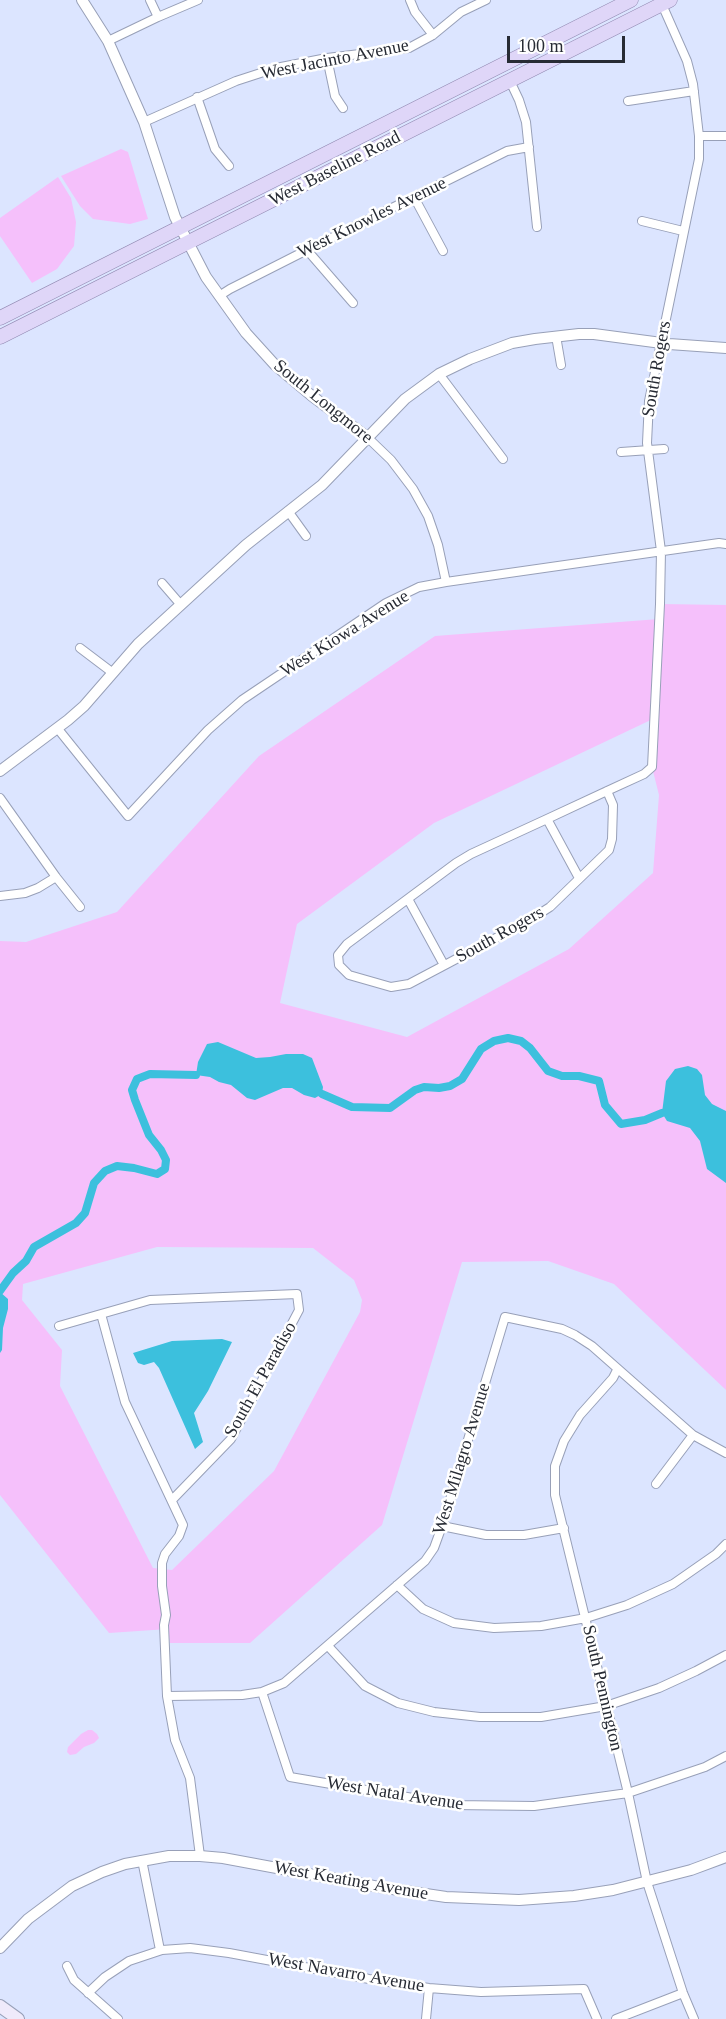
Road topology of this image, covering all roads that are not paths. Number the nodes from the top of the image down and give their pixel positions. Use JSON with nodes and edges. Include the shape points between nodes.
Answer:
{"nodes":[{"id":1,"x":82,"y":0,"type":"edge"},
{"id":2,"x":150,"y":0,"type":"edge"},
{"id":3,"x":198,"y":0,"type":"edge"},
{"id":4,"x":410,"y":0,"type":"edge"},
{"id":5,"x":486,"y":0,"type":"edge"},
{"id":6,"x":631,"y":0,"type":"edge"},
{"id":7,"x":664,"y":1,"type":"edge"},
{"id":8,"x":158,"y":17,"type":"junction"},
{"id":9,"x":433,"y":35,"type":"junction"},
{"id":10,"x":108,"y":41,"type":"junction"},
{"id":11,"x":327,"y":58,"type":"junction"},
{"id":12,"x":510,"y":81,"type":"junction"},
{"id":13,"x":694,"y":91,"type":"junction"},
{"id":14,"x":197,"y":97,"type":"junction"},
{"id":15,"x":628,"y":102,"type":"dead end"},
{"id":16,"x":343,"y":108,"type":"dead end"},
{"id":17,"x":144,"y":122,"type":"junction"},
{"id":18,"x":699,"y":136,"type":"junction"},
{"id":19,"x":726,"y":136,"type":"edge"},
{"id":20,"x":529,"y":147,"type":"junction"},
{"id":21,"x":229,"y":166,"type":"dead end"},
{"id":22,"x":414,"y":197,"type":"junction"},
{"id":23,"x":642,"y":221,"type":"dead end"},
{"id":24,"x":537,"y":226,"type":"dead end"},
{"id":25,"x":180,"y":227,"type":"junction"},
{"id":26,"x":683,"y":231,"type":"junction"},
{"id":27,"x":188,"y":243,"type":"junction"},
{"id":28,"x":307,"y":250,"type":"junction"},
{"id":29,"x":443,"y":251,"type":"dead end"},
{"id":30,"x":219,"y":296,"type":"junction"},
{"id":31,"x":353,"y":303,"type":"dead end"},
{"id":32,"x":0,"y":318,"type":"edge"},
{"id":33,"x":556,"y":336,"type":"junction"},
{"id":34,"x":0,"y":337,"type":"edge"},
{"id":35,"x":661,"y":343,"type":"junction"},
{"id":36,"x":726,"y":348,"type":"edge"},
{"id":37,"x":561,"y":365,"type":"dead end"},
{"id":38,"x":439,"y":374,"type":"junction"},
{"id":39,"x":367,"y":437,"type":"junction"},
{"id":40,"x":648,"y":449,"type":"junction"},
{"id":41,"x":664,"y":449,"type":"dead end"},
{"id":42,"x":621,"y":452,"type":"dead end"},
{"id":43,"x":503,"y":459,"type":"dead end"},
{"id":44,"x":288,"y":511,"type":"junction"},
{"id":45,"x":306,"y":536,"type":"dead end"},
{"id":46,"x":726,"y":543,"type":"edge"},
{"id":47,"x":661,"y":551,"type":"junction"},
{"id":48,"x":446,"y":582,"type":"junction"},
{"id":49,"x":162,"y":583,"type":"dead end"},
{"id":50,"x":181,"y":605,"type":"junction"},
{"id":51,"x":80,"y":648,"type":"dead end"},
{"id":52,"x":113,"y":672,"type":"junction"},
{"id":53,"x":58,"y":729,"type":"junction"},
{"id":54,"x":0,"y":771,"type":"edge"},
{"id":55,"x":607,"y":791,"type":"junction"},
{"id":56,"x":0,"y":798,"type":"edge"},
{"id":57,"x":548,"y":819,"type":"junction"},
{"id":58,"x":56,"y":876,"type":"junction"},
{"id":59,"x":579,"y":878,"type":"junction"},
{"id":60,"x":0,"y":896,"type":"edge"},
{"id":61,"x":408,"y":898,"type":"junction"},
{"id":62,"x":80,"y":907,"type":"dead end"},
{"id":63,"x":444,"y":965,"type":"junction"},
{"id":64,"x":101,"y":1314,"type":"junction"},
{"id":65,"x":59,"y":1326,"type":"dead end"},
{"id":66,"x":617,"y":1370,"type":"junction"},
{"id":67,"x":693,"y":1435,"type":"junction"},
{"id":68,"x":726,"y":1453,"type":"edge"},
{"id":69,"x":656,"y":1484,"type":"dead end"},
{"id":70,"x":172,"y":1500,"type":"junction"},
{"id":71,"x":442,"y":1527,"type":"junction"},
{"id":72,"x":564,"y":1528,"type":"junction"},
{"id":73,"x":726,"y":1544,"type":"edge"},
{"id":74,"x":396,"y":1585,"type":"junction"},
{"id":75,"x":586,"y":1618,"type":"junction"},
{"id":76,"x":328,"y":1646,"type":"junction"},
{"id":77,"x":726,"y":1654,"type":"edge"},
{"id":78,"x":262,"y":1692,"type":"junction"},
{"id":79,"x":167,"y":1696,"type":"junction"},
{"id":80,"x":606,"y":1706,"type":"junction"},
{"id":81,"x":726,"y":1756,"type":"edge"},
{"id":82,"x":628,"y":1793,"type":"junction"},
{"id":83,"x":200,"y":1856,"type":"junction"},
{"id":84,"x":726,"y":1857,"type":"edge"},
{"id":85,"x":142,"y":1860,"type":"junction"},
{"id":86,"x":647,"y":1882,"type":"junction"},
{"id":87,"x":0,"y":1948,"type":"edge"},
{"id":88,"x":160,"y":1950,"type":"junction"},
{"id":89,"x":67,"y":1966,"type":"dead end"},
{"id":90,"x":429,"y":1988,"type":"junction"},
{"id":91,"x":88,"y":1993,"type":"junction"},
{"id":92,"x":683,"y":1993,"type":"junction"},
{"id":93,"x":0,"y":2006,"type":"edge"},
{"id":94,"x":18,"y":2019,"type":"edge"},
{"id":95,"x":118,"y":2019,"type":"edge"},
{"id":96,"x":426,"y":2019,"type":"edge"},
{"id":97,"x":597,"y":2019,"type":"edge"},
{"id":98,"x":616,"y":2019,"type":"edge"},
{"id":99,"x":694,"y":2019,"type":"edge"}],
"edges":[{"from":1,"to":10,"type":"street","name":"South Longmore"},
{"from":2,"to":8,"type":"street"},
{"from":3,"to":8,"type":"street"},
{"from":4,"to":9,"type":"street"},
{"from":5,"to":9,"type":"street","name":"West Jacinto Avenue","via":[[461,12]]},
{"from":6,"to":25,"type":"main road","name":"West Baseline Road"},
{"from":7,"to":12,"type":"main road","name":"West Baseline Road"},
{"from":7,"to":13,"type":"street","name":"South Rogers"},
{"from":8,"to":10,"type":"street"},
{"from":9,"to":11,"type":"street","name":"West Jacinto Avenue","via":[[409,48]]},
{"from":10,"to":17,"type":"street","name":"South Longmore"},
{"from":11,"to":14,"type":"street","name":"West Jacinto Avenue","via":[[236,81]]},
{"from":11,"to":16,"type":"street","via":[[335,96]]},
{"from":12,"to":20,"type":"street","via":[[524,111]]},
{"from":12,"to":27,"type":"main road","name":"West Baseline Road"},
{"from":13,"to":15,"type":"street"},
{"from":13,"to":18,"type":"street","name":"South Rogers"},
{"from":14,"to":17,"type":"street","name":"West Jacinto Avenue"},
{"from":14,"to":21,"type":"street","via":[[215,149]]},
{"from":17,"to":25,"type":"street","name":"South Longmore"},
{"from":18,"to":19,"type":"street"},
{"from":18,"to":26,"type":"street","name":"South Rogers","via":[[699,159]]},
{"from":20,"to":22,"type":"street","name":"West Knowles Avenue","via":[[507,151]]},
{"from":20,"to":24,"type":"street"},
{"from":22,"to":28,"type":"street","name":"West Knowles Avenue"},
{"from":22,"to":29,"type":"street"},
{"from":23,"to":26,"type":"street"},
{"from":25,"to":27,"type":"street","name":"South Longmore"},
{"from":25,"to":32,"type":"main road","name":"West Baseline Road"},
{"from":26,"to":35,"type":"street","name":"South Rogers"},
{"from":27,"to":30,"type":"street","name":"South Longmore"},
{"from":27,"to":34,"type":"main road","name":"West Baseline Road"},
{"from":28,"to":30,"type":"street","name":"West Knowles Avenue"},
{"from":28,"to":31,"type":"street"},
{"from":30,"to":39,"type":"street","name":"South Longmore","via":[[275,365]]},
{"from":33,"to":35,"type":"street","via":[[594,334]]},
{"from":33,"to":37,"type":"street"},
{"from":33,"to":38,"type":"street","via":[[512,343]]},
{"from":35,"to":36,"type":"street"},
{"from":35,"to":40,"type":"street","name":"South Rogers","via":[[649,401]]},
{"from":38,"to":39,"type":"street","via":[[405,399]]},
{"from":38,"to":43,"type":"street"},
{"from":39,"to":44,"type":"street","via":[[322,485]]},
{"from":39,"to":48,"type":"street","name":"South Longmore","via":[[392,460],[428,516]]},
{"from":40,"to":41,"type":"street"},
{"from":40,"to":42,"type":"street"},
{"from":40,"to":47,"type":"street","name":"South Rogers"},
{"from":44,"to":45,"type":"street"},
{"from":44,"to":50,"type":"street"},
{"from":46,"to":47,"type":"street","name":"West Kiowa Avenue"},
{"from":47,"to":48,"type":"street","name":"West Kiowa Avenue"},
{"from":47,"to":55,"type":"street","name":"South Rogers","via":[[652,767]]},
{"from":48,"to":53,"type":"street","name":"West Kiowa Avenue","via":[[419,588],[386,603],[242,700],[208,730],[128,816]]},
{"from":49,"to":50,"type":"street"},
{"from":50,"to":52,"type":"street"},
{"from":51,"to":52,"type":"street"},
{"from":52,"to":53,"type":"street"},
{"from":53,"to":54,"type":"street"},
{"from":55,"to":57,"type":"street","name":"South Rogers"},
{"from":55,"to":59,"type":"street","name":"South Rogers","via":[[613,805],[609,850]]},
{"from":56,"to":58,"type":"street"},
{"from":57,"to":59,"type":"street"},
{"from":57,"to":61,"type":"street","name":"South Rogers","via":[[456,863]]},
{"from":58,"to":60,"type":"street","via":[[26,893]]},
{"from":58,"to":62,"type":"street"},
{"from":59,"to":63,"type":"street","name":"South Rogers","via":[[542,912]]},
{"from":61,"to":63,"type":"street","name":"South Rogers"},
{"from":61,"to":63,"type":"street","name":"South Rogers","via":[[347,944],[338,955],[339,965],[349,975],[391,987],[409,984]]},
{"from":64,"to":65,"type":"street","name":"South El Paradiso"},
{"from":64,"to":70,"type":"street","via":[[125,1402]]},
{"from":64,"to":70,"type":"street","name":"South El Paradiso","via":[[150,1300],[297,1294],[299,1310],[231,1439]]},
{"from":66,"to":67,"type":"street","name":"West Milagro Avenue"},
{"from":66,"to":71,"type":"street","name":"West Milagro Avenue","via":[[592,1346],[568,1332],[505,1317]]},
{"from":66,"to":72,"type":"street","name":"South Pennington","via":[[580,1415],[555,1466],[555,1495]]},
{"from":67,"to":68,"type":"street","name":"West Milagro Avenue"},
{"from":67,"to":69,"type":"street"},
{"from":70,"to":79,"type":"street","via":[[182,1530],[165,1554],[159,1594]]},
{"from":71,"to":72,"type":"street","via":[[486,1535],[524,1535]]},
{"from":71,"to":74,"type":"street","name":"West Milagro Avenue","via":[[425,1561]]},
{"from":72,"to":75,"type":"street","name":"South Pennington"},
{"from":73,"to":75,"type":"street","via":[[673,1584]]},
{"from":74,"to":75,"type":"street","via":[[423,1609],[454,1623],[494,1628],[541,1626]]},
{"from":74,"to":76,"type":"street","name":"West Milagro Avenue"},
{"from":75,"to":80,"type":"street","name":"South Pennington"},
{"from":76,"to":78,"type":"street","name":"West Milagro Avenue","via":[[284,1683]]},
{"from":76,"to":80,"type":"street","via":[[365,1686],[398,1703],[434,1712],[541,1717]]},
{"from":77,"to":80,"type":"street","via":[[659,1689]]},
{"from":78,"to":79,"type":"street","name":"West Milagro Avenue"},
{"from":78,"to":82,"type":"street","name":"West Natal Avenue","via":[[290,1777],[454,1805],[534,1806]]},
{"from":79,"to":83,"type":"street","via":[[175,1740],[190,1778]]},
{"from":80,"to":82,"type":"street","name":"South Pennington"},
{"from":81,"to":82,"type":"street","name":"West Natal Avenue"},
{"from":82,"to":86,"type":"street","name":"South Pennington"},
{"from":83,"to":85,"type":"street","name":"West Keating Avenue"},
{"from":83,"to":86,"type":"street","name":"West Keating Avenue","via":[[446,1898],[550,1898]]},
{"from":84,"to":86,"type":"street","name":"West Keating Avenue"},
{"from":85,"to":87,"type":"street","name":"West Keating Avenue","via":[[72,1886],[28,1919]]},
{"from":85,"to":88,"type":"street"},
{"from":86,"to":92,"type":"street","name":"South Pennington"},
{"from":88,"to":90,"type":"street","name":"West Navarro Avenue","via":[[190,1948],[229,1953]]},
{"from":88,"to":91,"type":"street","name":"West Navarro Avenue","via":[[129,1961]]},
{"from":89,"to":91,"type":"street","via":[[74,1980]]},
{"from":90,"to":96,"type":"street"},
{"from":90,"to":97,"type":"street","name":"West Navarro Avenue","via":[[481,1992],[584,1989]]},
{"from":91,"to":95,"type":"street"},
{"from":92,"to":98,"type":"street"},
{"from":92,"to":99,"type":"street","name":"South Pennington"},
{"from":93,"to":94,"type":"main road"}]}
